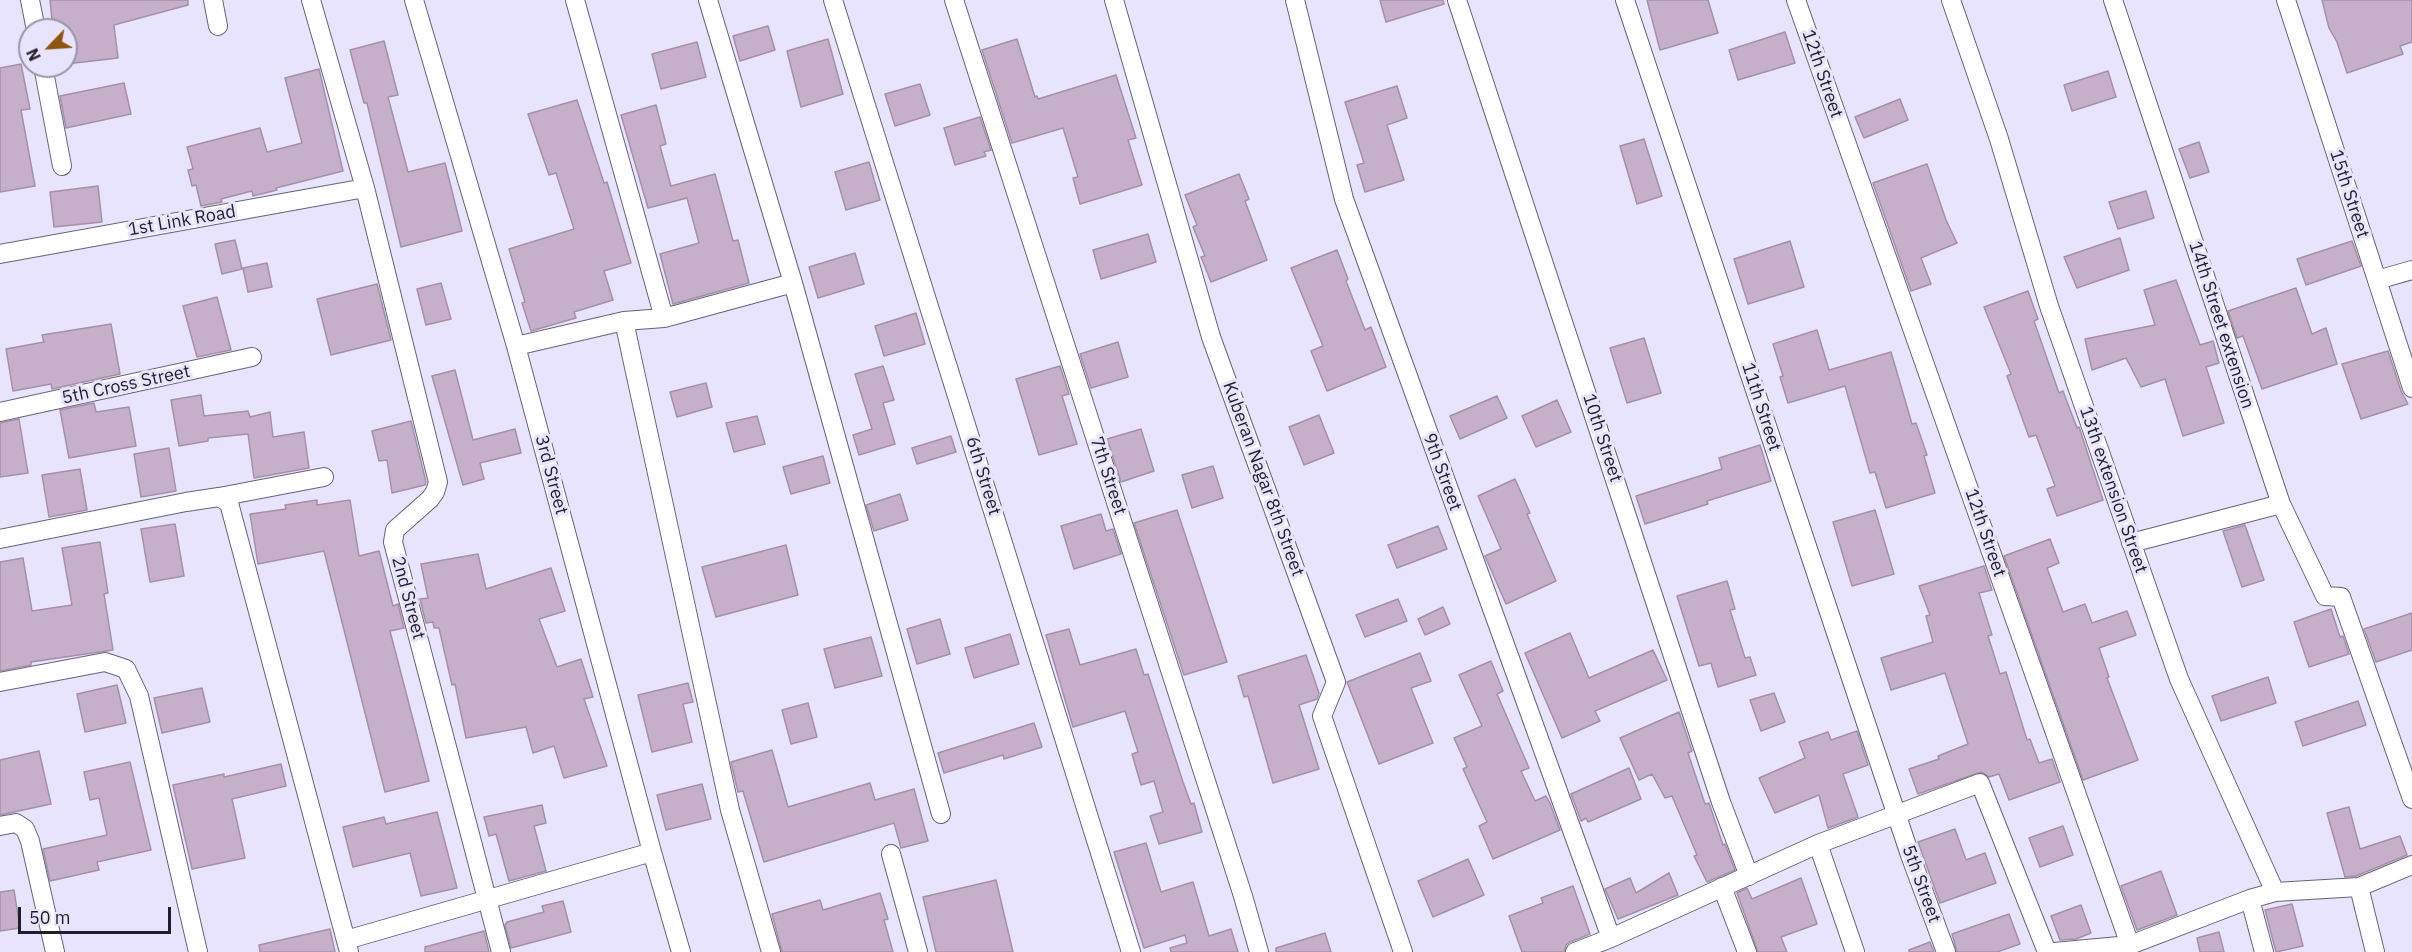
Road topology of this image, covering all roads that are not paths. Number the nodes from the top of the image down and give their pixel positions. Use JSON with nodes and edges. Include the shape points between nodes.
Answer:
{"nodes":[{"id":1,"x":30,"y":0,"type":"edge"},
{"id":2,"x":213,"y":0,"type":"edge"},
{"id":3,"x":311,"y":0,"type":"edge"},
{"id":4,"x":414,"y":0,"type":"edge"},
{"id":5,"x":575,"y":0,"type":"edge"},
{"id":6,"x":708,"y":0,"type":"edge"},
{"id":7,"x":833,"y":0,"type":"edge"},
{"id":8,"x":954,"y":0,"type":"edge"},
{"id":9,"x":1114,"y":0,"type":"edge"},
{"id":10,"x":1295,"y":0,"type":"edge"},
{"id":11,"x":1457,"y":0,"type":"edge"},
{"id":12,"x":1625,"y":0,"type":"edge"},
{"id":13,"x":1796,"y":0,"type":"edge"},
{"id":14,"x":1951,"y":0,"type":"edge"},
{"id":15,"x":2113,"y":0,"type":"edge"},
{"id":16,"x":2286,"y":0,"type":"edge"},
{"id":17,"x":34,"y":18,"type":"edge"},
{"id":18,"x":218,"y":26,"type":"dead end"},
{"id":19,"x":45,"y":78,"type":"edge"},
{"id":20,"x":62,"y":166,"type":"dead end"},
{"id":21,"x":365,"y":188,"type":"junction"},
{"id":22,"x":0,"y":254,"type":"edge"},
{"id":23,"x":2412,"y":270,"type":"edge"},
{"id":24,"x":2377,"y":280,"type":"junction"},
{"id":25,"x":793,"y":283,"type":"junction"},
{"id":26,"x":664,"y":318,"type":"junction"},
{"id":27,"x":624,"y":321,"type":"junction"},
{"id":28,"x":516,"y":346,"type":"junction"},
{"id":29,"x":252,"y":357,"type":"dead end"},
{"id":30,"x":2412,"y":388,"type":"edge"},
{"id":31,"x":0,"y":412,"type":"edge"},
{"id":32,"x":324,"y":477,"type":"dead end"},
{"id":33,"x":219,"y":496,"type":"junction"},
{"id":34,"x":2281,"y":504,"type":"junction"},
{"id":35,"x":0,"y":539,"type":"edge"},
{"id":36,"x":2131,"y":543,"type":"junction"},
{"id":37,"x":0,"y":682,"type":"edge"},
{"id":38,"x":2412,"y":800,"type":"edge"},
{"id":39,"x":940,"y":814,"type":"dead end"},
{"id":40,"x":1896,"y":815,"type":"junction"},
{"id":41,"x":0,"y":826,"type":"edge"},
{"id":42,"x":1818,"y":844,"type":"junction"},
{"id":43,"x":652,"y":852,"type":"junction"},
{"id":44,"x":891,"y":854,"type":"dead end"},
{"id":45,"x":2412,"y":865,"type":"edge"},
{"id":46,"x":1749,"y":876,"type":"junction"},
{"id":47,"x":1722,"y":887,"type":"junction"},
{"id":48,"x":2359,"y":887,"type":"junction"},
{"id":49,"x":2275,"y":892,"type":"junction"},
{"id":50,"x":487,"y":899,"type":"junction"},
{"id":51,"x":2250,"y":899,"type":"junction"},
{"id":52,"x":1611,"y":938,"type":"junction"},
{"id":53,"x":2130,"y":945,"type":"junction"},
{"id":54,"x":347,"y":946,"type":"edge"},
{"id":55,"x":2099,"y":950,"type":"edge"},
{"id":56,"x":1580,"y":951,"type":"edge"},
{"id":57,"x":55,"y":952,"type":"edge"},
{"id":58,"x":198,"y":952,"type":"edge"},
{"id":59,"x":501,"y":952,"type":"edge"},
{"id":60,"x":681,"y":952,"type":"edge"},
{"id":61,"x":771,"y":952,"type":"edge"},
{"id":62,"x":918,"y":952,"type":"edge"},
{"id":63,"x":1131,"y":952,"type":"edge"},
{"id":64,"x":1259,"y":952,"type":"edge"},
{"id":65,"x":1403,"y":952,"type":"edge"},
{"id":66,"x":1747,"y":952,"type":"edge"},
{"id":67,"x":1855,"y":952,"type":"edge"},
{"id":68,"x":1946,"y":952,"type":"edge"},
{"id":69,"x":2047,"y":952,"type":"edge"},
{"id":70,"x":2054,"y":952,"type":"edge"},
{"id":71,"x":2264,"y":952,"type":"edge"},
{"id":72,"x":2375,"y":952,"type":"edge"}],
"edges":[{"from":1,"to":17,"type":"street"},
{"from":2,"to":18,"type":"street"},
{"from":3,"to":21,"type":"street","name":"2nd Street"},
{"from":4,"to":28,"type":"street","name":"3rd Street"},
{"from":5,"to":26,"type":"street"},
{"from":6,"to":25,"type":"street"},
{"from":7,"to":63,"type":"street","name":"6th Street"},
{"from":8,"to":64,"type":"street","name":"7th Street"},
{"from":9,"to":65,"type":"street","name":"Kuberan Nagar 8th Street","via":[[1211,338],[1336,682],[1322,716]]},
{"from":10,"to":52,"type":"street","name":"9th Street","via":[[1344,199]]},
{"from":11,"to":46,"type":"street","name":"10th Street"},
{"from":12,"to":40,"type":"street","name":"11th Street"},
{"from":13,"to":53,"type":"street","name":"12th Street"},
{"from":14,"to":36,"type":"street","name":"13th extension Street","via":[[1999,138],[2049,306]]},
{"from":15,"to":34,"type":"street","name":"14th Street extension"},
{"from":16,"to":24,"type":"street","name":"15th Street"},
{"from":19,"to":20,"type":"street"},
{"from":21,"to":22,"type":"street","name":"1st Link Road"},
{"from":21,"to":50,"type":"street","name":"2nd Street","via":[[438,482],[430,499],[395,531],[393,542]]},
{"from":23,"to":24,"type":"street"},
{"from":24,"to":30,"type":"street","name":"15th Street"},
{"from":25,"to":26,"type":"street"},
{"from":25,"to":39,"type":"street"},
{"from":26,"to":27,"type":"street"},
{"from":27,"to":28,"type":"street"},
{"from":27,"to":61,"type":"street","via":[[730,810]]},
{"from":28,"to":43,"type":"street","name":"3rd Street"},
{"from":29,"to":31,"type":"street","name":"5th Cross Street"},
{"from":32,"to":33,"type":"street"},
{"from":33,"to":35,"type":"street"},
{"from":33,"to":54,"type":"street","via":[[229,503]]},
{"from":34,"to":36,"type":"street"},
{"from":34,"to":38,"type":"street","name":"14th Street extension","via":[[2325,596],[2341,597]]},
{"from":36,"to":49,"type":"street","name":"13th extension Street","via":[[2179,680]]},
{"from":37,"to":58,"type":"street","via":[[105,662],[126,669],[139,696]]},
{"from":40,"to":42,"type":"street"},
{"from":40,"to":68,"type":"street","name":"5th Street"},
{"from":40,"to":69,"type":"street","via":[[1980,783]]},
{"from":41,"to":57,"type":"street","via":[[15,823],[25,829]]},
{"from":42,"to":46,"type":"street"},
{"from":42,"to":67,"type":"street"},
{"from":43,"to":50,"type":"street"},
{"from":43,"to":60,"type":"street","name":"3rd Street"},
{"from":44,"to":62,"type":"street"},
{"from":45,"to":48,"type":"street"},
{"from":46,"to":47,"type":"street"},
{"from":47,"to":52,"type":"street"},
{"from":47,"to":66,"type":"street"},
{"from":48,"to":49,"type":"street"},
{"from":48,"to":72,"type":"street"},
{"from":49,"to":51,"type":"street"},
{"from":50,"to":54,"type":"street"},
{"from":50,"to":59,"type":"street","name":"2nd Street"},
{"from":51,"to":53,"type":"street"},
{"from":51,"to":71,"type":"street"},
{"from":52,"to":56,"type":"street"},
{"from":53,"to":55,"type":"street"},
{"from":55,"to":70,"type":"street"}]}
